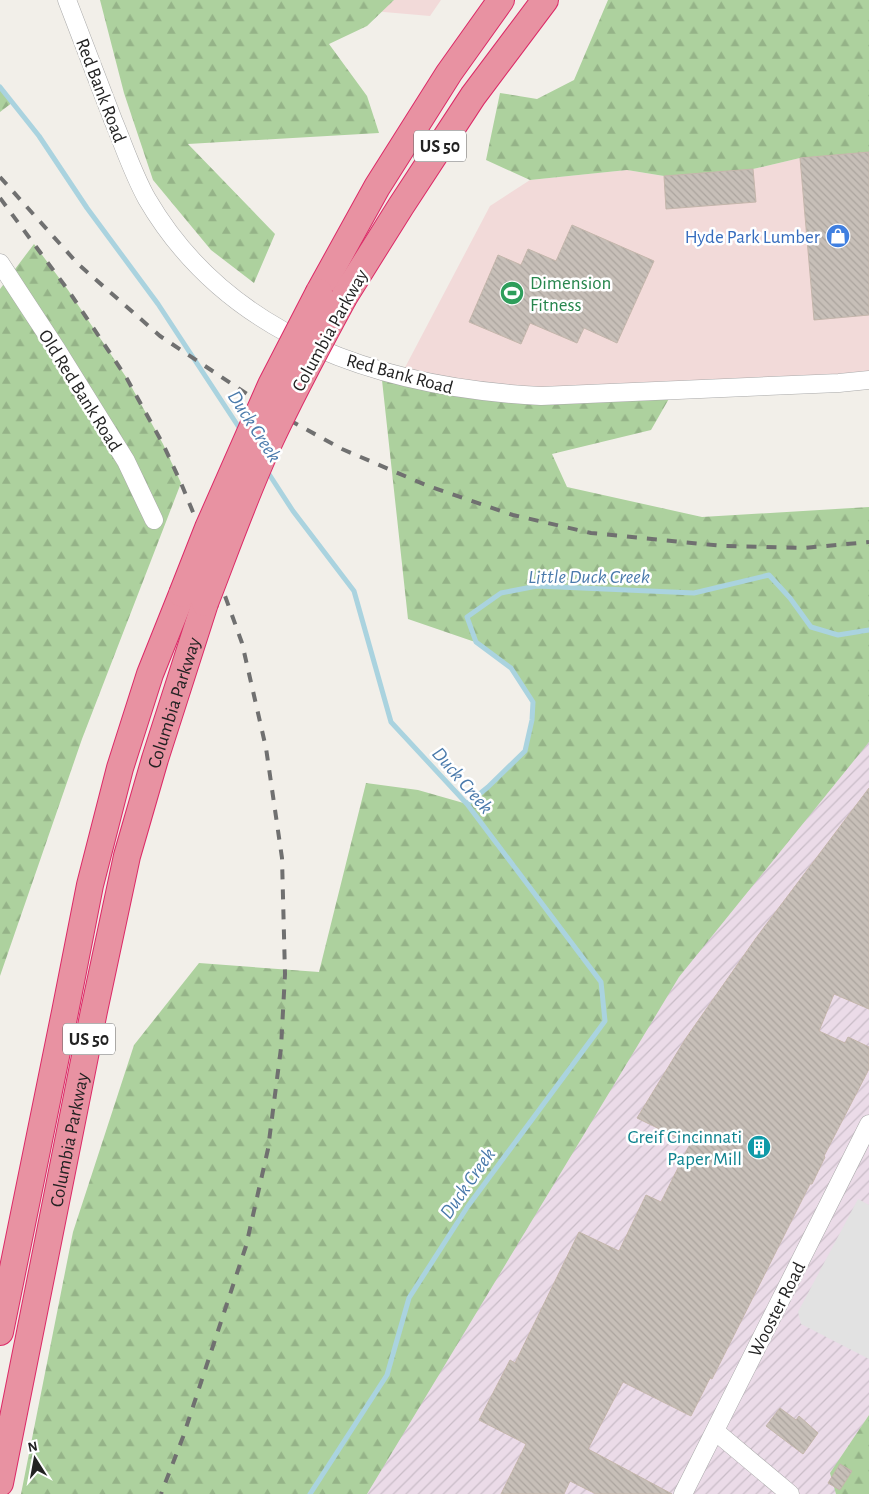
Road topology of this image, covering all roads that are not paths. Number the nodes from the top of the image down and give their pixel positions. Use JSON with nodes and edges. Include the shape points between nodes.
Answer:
{"nodes":[{"id":1,"x":66,"y":0,"type":"edge"},
{"id":2,"x":501,"y":0,"type":"edge"},
{"id":3,"x":545,"y":0,"type":"edge"},
{"id":4,"x":0,"y":263,"type":"edge"},
{"id":5,"x":332,"y":294,"type":"junction"},
{"id":6,"x":869,"y":380,"type":"edge"},
{"id":7,"x":154,"y":520,"type":"dead end"},
{"id":8,"x":194,"y":598,"type":"junction"},
{"id":9,"x":869,"y":1124,"type":"edge"},
{"id":10,"x":0,"y":1332,"type":"edge"},
{"id":11,"x":715,"y":1431,"type":"junction"},
{"id":12,"x":0,"y":1483,"type":"edge"},
{"id":13,"x":683,"y":1494,"type":"edge"},
{"id":14,"x":790,"y":1494,"type":"edge"}],
"edges":[{"from":1,"to":6,"type":"street","name":"Red Bank Road","via":[[133,170],[168,232],[217,285],[240,304],[310,345],[400,377],[494,394],[542,396]]},
{"from":2,"to":5,"type":"highway","name":"Columbia Parkway","number":"US 50","via":[[377,187]]},
{"from":3,"to":5,"type":"highway","name":"Columbia Parkway","number":"US 50","via":[[473,96],[400,206]]},
{"from":4,"to":7,"type":"street","name":"Old Red Bank Road","via":[[126,461]]},
{"from":5,"to":8,"type":"highway","name":"Columbia Parkway","number":"US 50","bridge":true,"via":[[271,385],[208,528]]},
{"from":8,"to":10,"type":"highway","name":"Columbia Parkway","number":"US 50","via":[[150,674],[120,768],[90,885]]},
{"from":8,"to":12,"type":"highway","name":"Columbia Parkway","number":"US 50","via":[[172,705],[127,856]]},
{"from":9,"to":11,"type":"street","name":"Wooster Road"},
{"from":11,"to":13,"type":"street","name":"Wooster Road"},
{"from":11,"to":14,"type":"street"}]}
